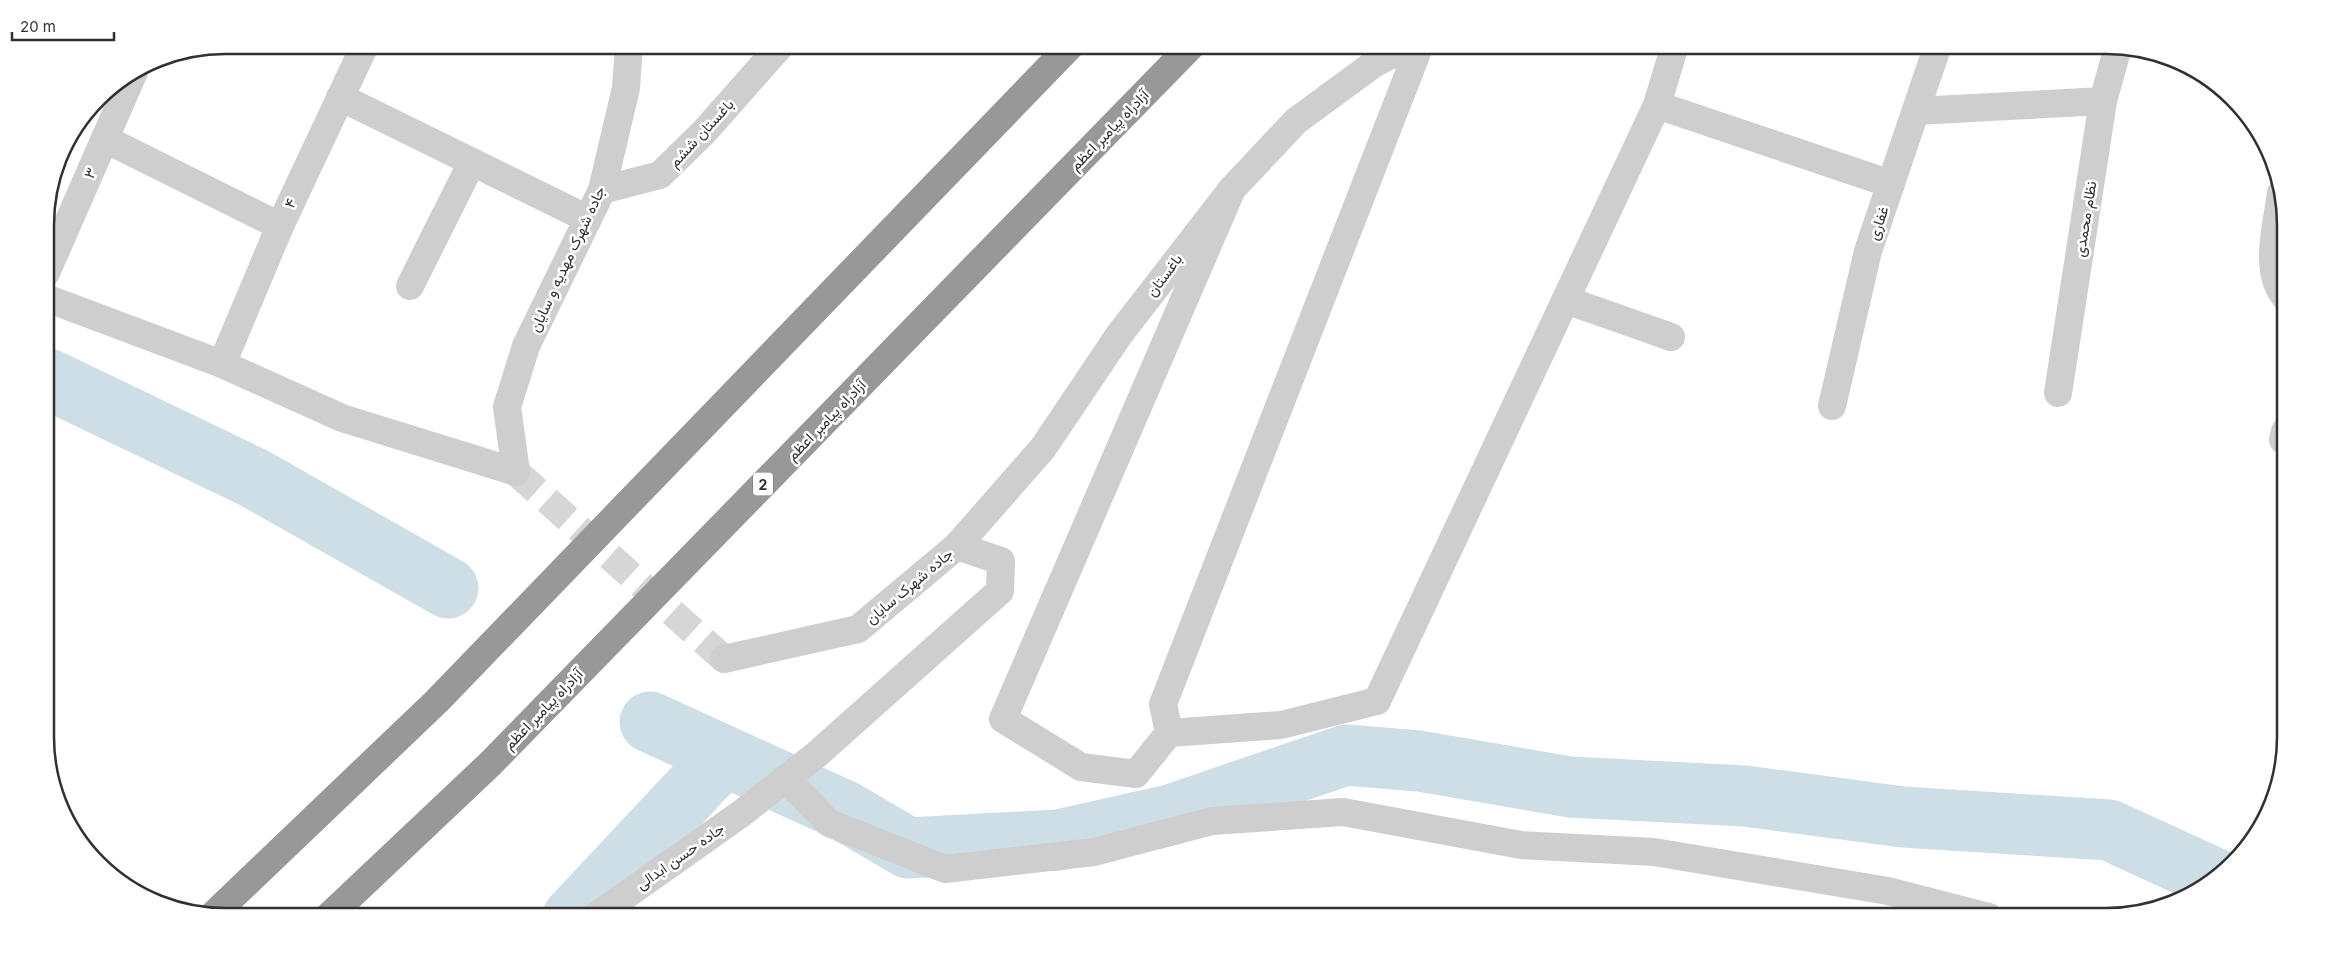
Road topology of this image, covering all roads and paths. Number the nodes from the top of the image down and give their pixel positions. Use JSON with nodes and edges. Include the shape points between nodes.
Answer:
{"nodes":[{"id":1,"x":361,"y":54,"type":"edge"},
{"id":2,"x":628,"y":54,"type":"edge"},
{"id":3,"x":773,"y":54,"type":"edge"},
{"id":4,"x":1062,"y":54,"type":"edge"},
{"id":5,"x":1183,"y":54,"type":"edge"},
{"id":6,"x":1392,"y":54,"type":"edge"},
{"id":7,"x":1416,"y":54,"type":"edge"},
{"id":8,"x":1672,"y":54,"type":"edge"},
{"id":9,"x":1935,"y":54,"type":"edge"},
{"id":10,"x":2116,"y":54,"type":"edge"},
{"id":11,"x":129,"y":84,"type":"edge"},
{"id":12,"x":340,"y":97,"type":"junction"},
{"id":13,"x":2103,"y":102,"type":"junction"},
{"id":14,"x":1658,"y":105,"type":"junction"},
{"id":15,"x":1916,"y":111,"type":"junction"},
{"id":16,"x":105,"y":139,"type":"junction"},
{"id":17,"x":472,"y":162,"type":"junction"},
{"id":18,"x":1891,"y":184,"type":"junction"},
{"id":19,"x":1232,"y":189,"type":"junction"},
{"id":20,"x":602,"y":190,"type":"junction"},
{"id":21,"x":588,"y":220,"type":"junction"},
{"id":22,"x":2277,"y":222,"type":"edge"},
{"id":23,"x":280,"y":226,"type":"junction"},
{"id":24,"x":54,"y":255,"type":"edge"},
{"id":25,"x":410,"y":286,"type":"dead end"},
{"id":26,"x":2277,"y":287,"type":"edge"},
{"id":27,"x":1566,"y":300,"type":"junction"},
{"id":28,"x":54,"y":301,"type":"edge"},
{"id":29,"x":1671,"y":337,"type":"dead end"},
{"id":30,"x":222,"y":364,"type":"junction"},
{"id":31,"x":2058,"y":393,"type":"dead end"},
{"id":32,"x":1832,"y":406,"type":"dead end"},
{"id":33,"x":957,"y":546,"type":"junction"},
{"id":34,"x":724,"y":659,"type":"dead end"},
{"id":35,"x":1169,"y":733,"type":"junction"},
{"id":36,"x":816,"y":755,"type":"joint"},
{"id":37,"x":786,"y":779,"type":"junction"},
{"id":38,"x":221,"y":908,"type":"edge"},
{"id":39,"x":338,"y":908,"type":"edge"},
{"id":40,"x":607,"y":908,"type":"edge"},
{"id":41,"x":1955,"y":908,"type":"edge"}],
"edges":[{"from":1,"to":12,"type":"street","name":"۴"},
{"from":2,"to":20,"type":"street","name":"جاده شهرک مهدیه و سایان","via":[[626,88]]},
{"from":3,"to":20,"type":"street","name":"باغستان ششم","via":[[660,176]]},
{"from":4,"to":38,"type":"highway","via":[[437,701]]},
{"from":5,"to":39,"type":"highway","name":"آزادراه پیامبر اعظم","number":"2","via":[[491,763]]},
{"from":6,"to":19,"type":"street","name":"باغستان","via":[[1375,63],[1296,121]]},
{"from":7,"to":35,"type":"street","via":[[1163,704]]},
{"from":8,"to":14,"type":"street"},
{"from":9,"to":15,"type":"street","name":"غفاری"},
{"from":10,"to":13,"type":"street","name":"نظام محمدی"},
{"from":11,"to":16,"type":"street","name":"۳"},
{"from":12,"to":17,"type":"street"},
{"from":12,"to":23,"type":"street","name":"۴"},
{"from":13,"to":15,"type":"street"},
{"from":13,"to":31,"type":"street","name":"نظام محمدی"},
{"from":14,"to":18,"type":"street"},
{"from":14,"to":27,"type":"street"},
{"from":15,"to":18,"type":"street","name":"غفاری"},
{"from":16,"to":23,"type":"street"},
{"from":16,"to":24,"type":"street","name":"۳"},
{"from":17,"to":21,"type":"street"},
{"from":17,"to":25,"type":"street"},
{"from":18,"to":32,"type":"street","name":"غفاری","via":[[1868,251]]},
{"from":19,"to":33,"type":"street","name":"باغستان","via":[[1119,335],[1044,448]]},
{"from":19,"to":35,"type":"street","via":[[1003,719],[1081,767],[1136,774]]},
{"from":20,"to":21,"type":"street","name":"جاده شهرک مهدیه و سایان"},
{"from":21,"to":30,"type":"street","name":"جاده شهرک مهدیه و سایان","via":[[526,346],[507,407],[516,472],[342,418]]},
{"from":22,"to":26,"type":"street","via":[[2273,249]]},
{"from":23,"to":30,"type":"street","name":"۴"},
{"from":27,"to":29,"type":"street"},
{"from":27,"to":35,"type":"street","via":[[1377,701],[1281,725]]},
{"from":28,"to":30,"type":"street"},
{"from":33,"to":34,"type":"street","name":"جاده شهرک سایان","via":[[858,629]]},
{"from":33,"to":36,"type":"street","name":"جاده شهرک سایان","via":[[1001,561],[1000,591]]},
{"from":36,"to":37,"type":"street","name":"جاده حسن ابدالی"},
{"from":37,"to":40,"type":"street","name":"جاده حسن ابدالی"},
{"from":37,"to":41,"type":"street","via":[[829,823],[945,870],[1094,852],[1212,821],[1342,812],[1520,845],[1654,852],[1888,890]]}]}
